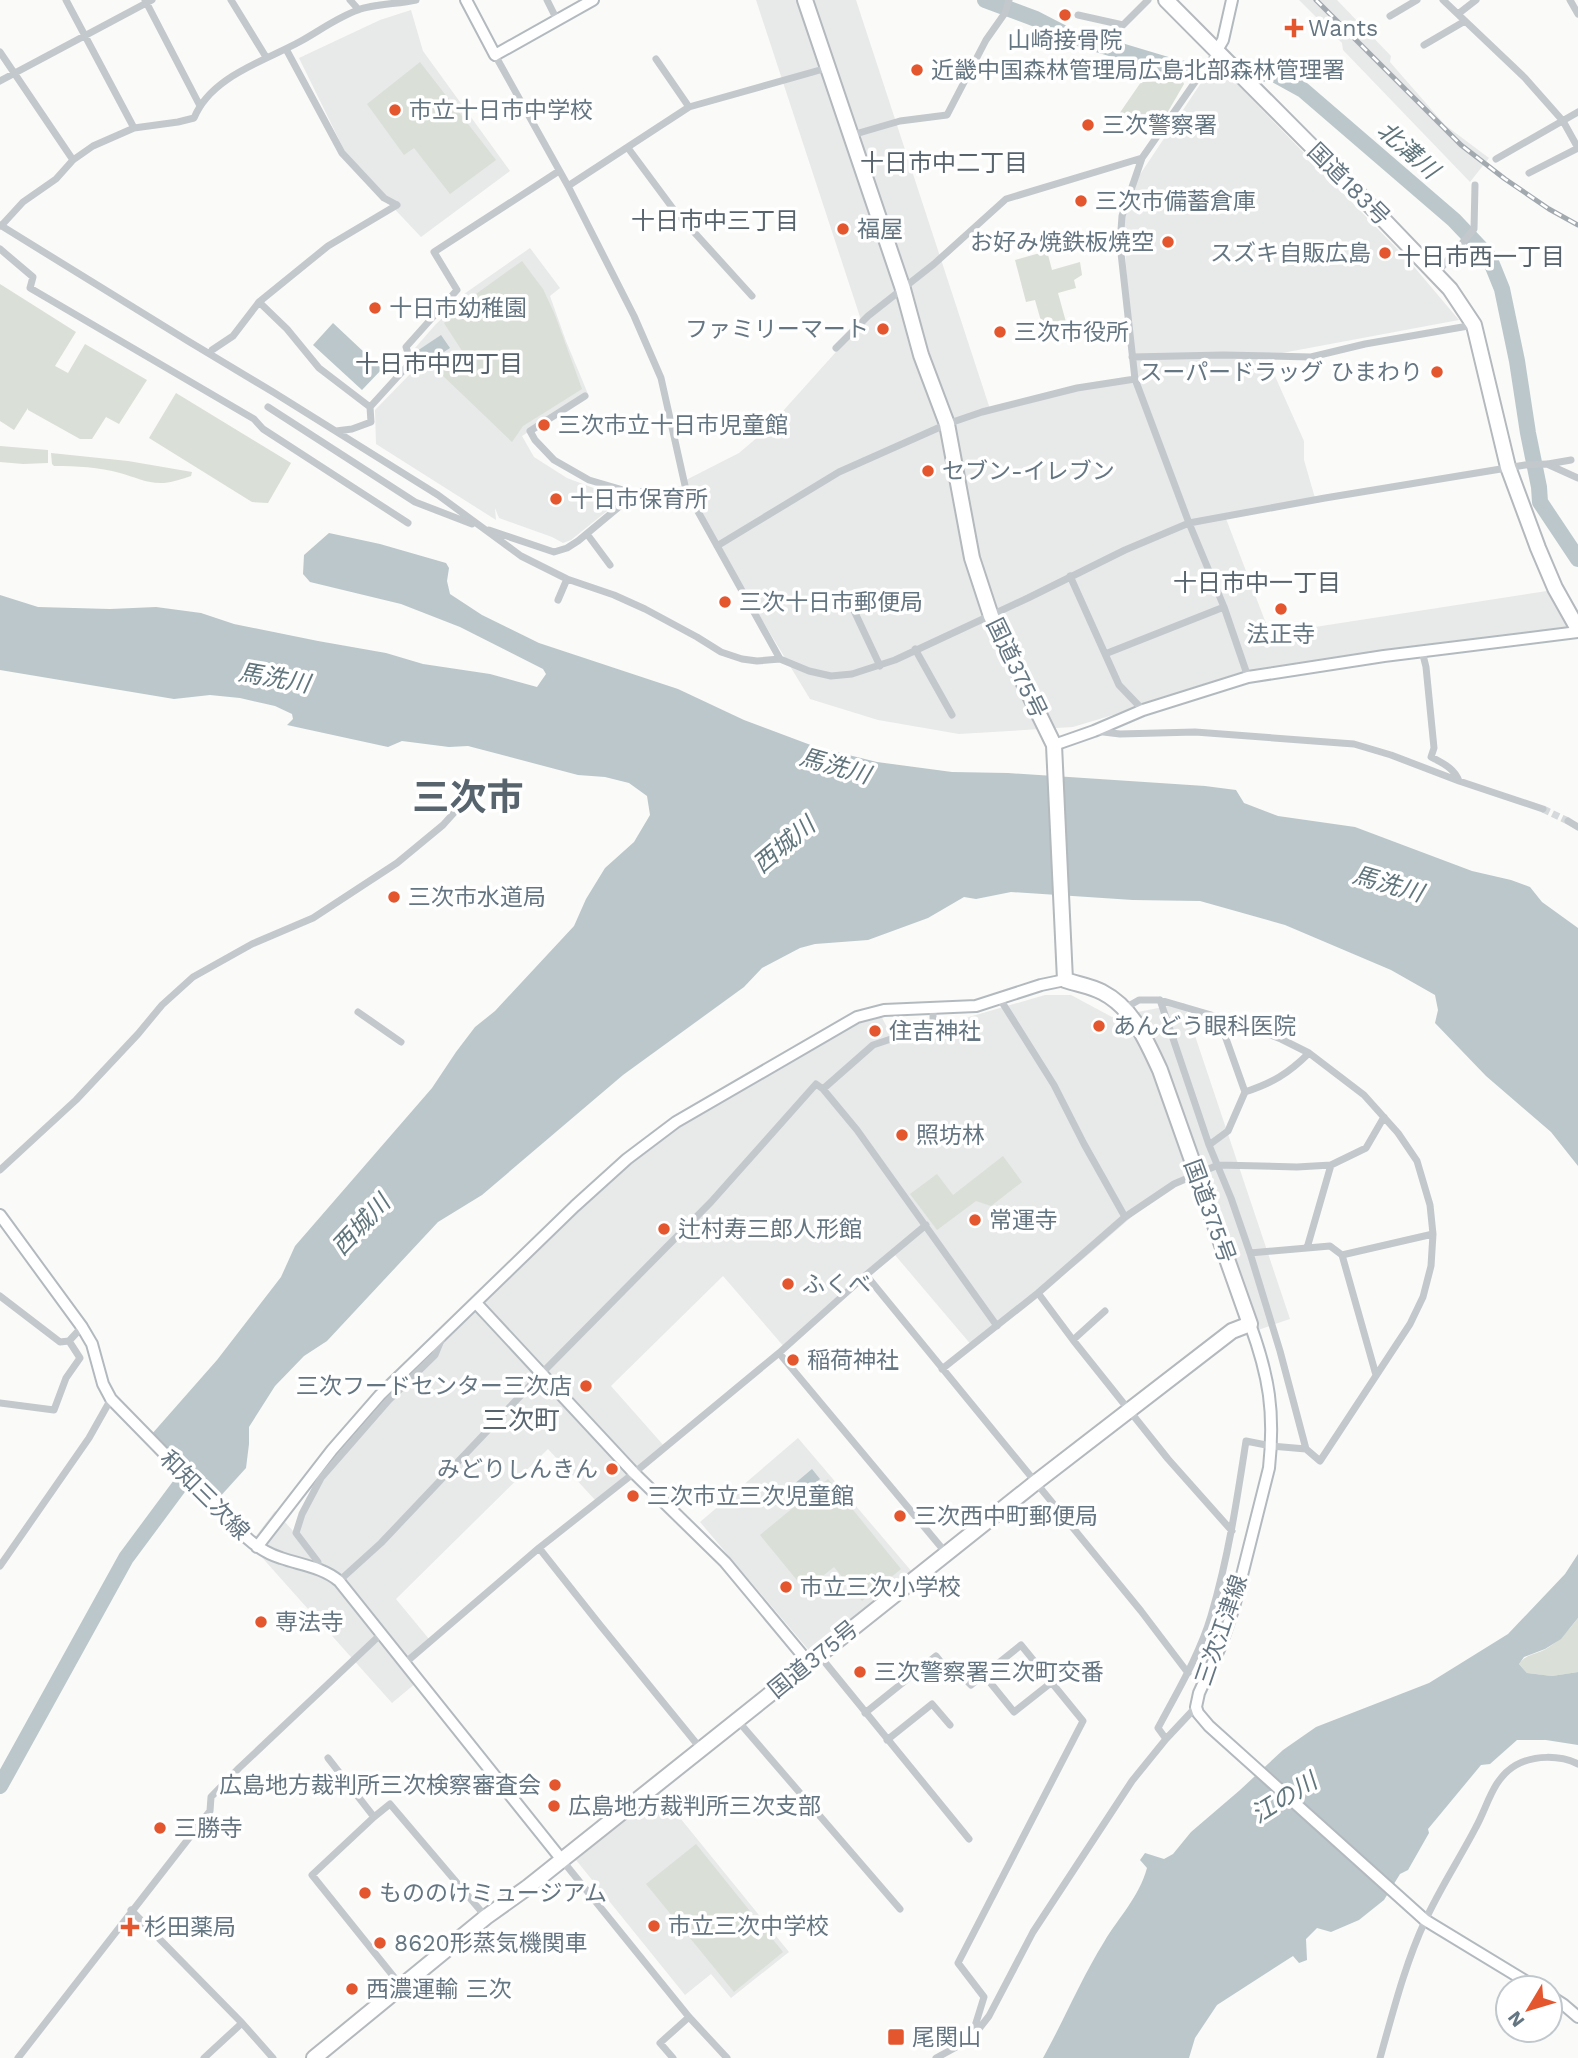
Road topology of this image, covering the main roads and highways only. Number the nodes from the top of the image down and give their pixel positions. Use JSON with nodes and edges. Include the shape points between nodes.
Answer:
{"nodes":[{"id":1,"x":805,"y":0,"type":"edge"},
{"id":2,"x":1166,"y":0,"type":"edge"},
{"id":3,"x":1578,"y":631,"type":"edge"},
{"id":4,"x":314,"y":2058,"type":"edge"}],
"edges":[{"from":1,"to":4,"type":"highway","name":"国道375号","via":[[947,424],[972,558],[991,616],[1054,745],[1065,980],[1101,991],[1125,1008],[1144,1036],[1250,1324],[1232,1331],[1129,1409]]},
{"from":2,"to":3,"type":"highway","name":"国道183号","via":[[1436,274],[1474,325],[1508,467],[1542,558]]}]}
